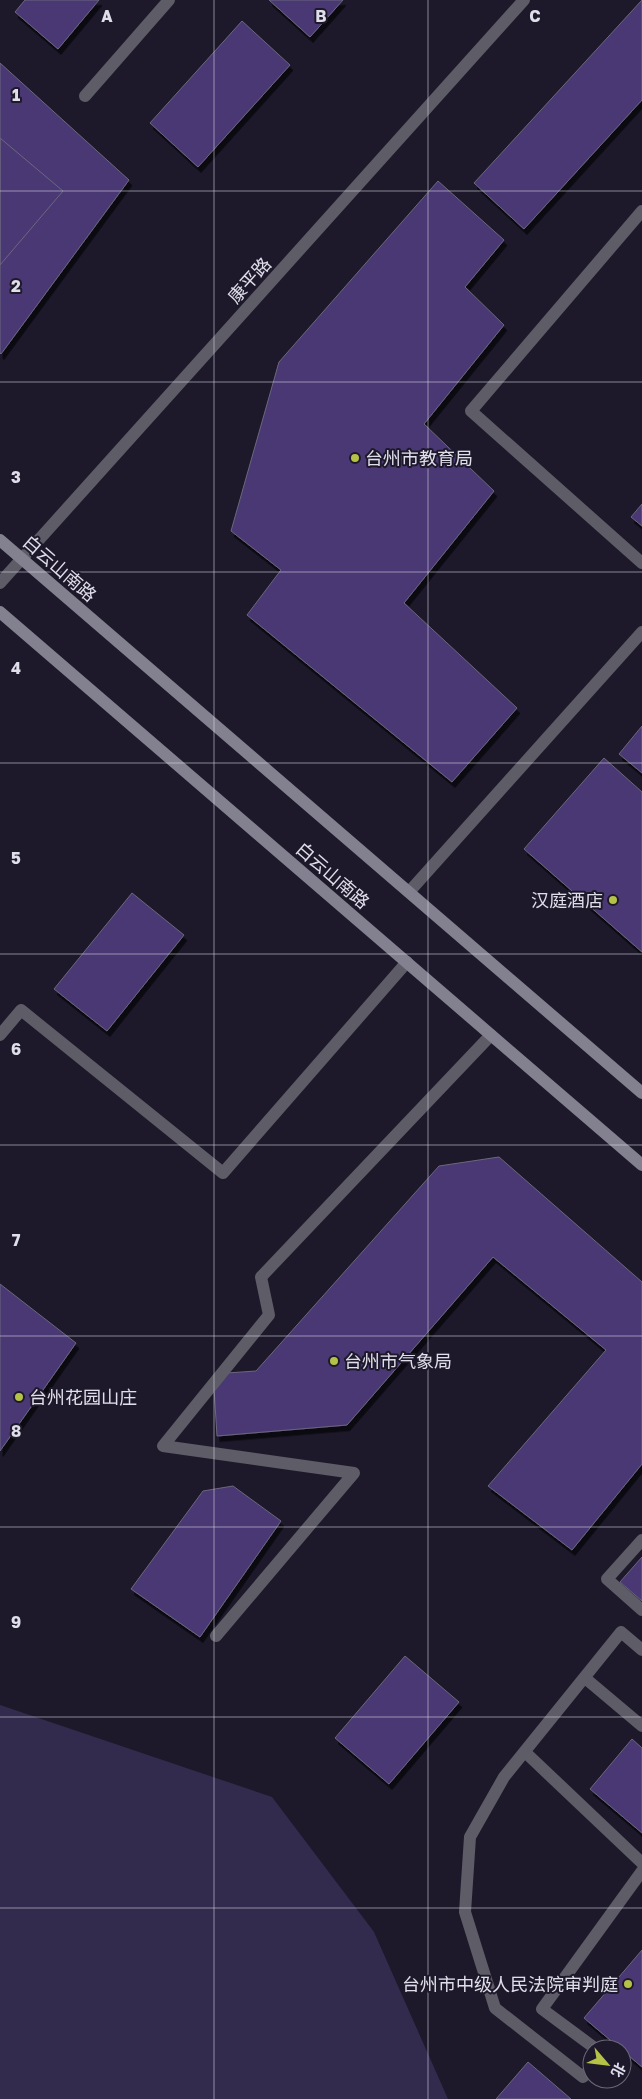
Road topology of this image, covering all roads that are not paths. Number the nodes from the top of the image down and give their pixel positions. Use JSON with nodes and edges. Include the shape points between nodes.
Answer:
{"nodes":[{"id":1,"x":169,"y":0,"type":"edge"},
{"id":2,"x":524,"y":0,"type":"edge"},
{"id":3,"x":85,"y":96,"type":"dead end"},
{"id":4,"x":642,"y":211,"type":"edge"},
{"id":5,"x":0,"y":540,"type":"edge"},
{"id":6,"x":22,"y":558,"type":"junction"},
{"id":7,"x":642,"y":563,"type":"edge"},
{"id":8,"x":0,"y":584,"type":"edge"},
{"id":9,"x":0,"y":612,"type":"edge"},
{"id":10,"x":642,"y":632,"type":"edge"},
{"id":11,"x":409,"y":892,"type":"junction"},
{"id":12,"x":407,"y":962,"type":"junction"},
{"id":13,"x":0,"y":1035,"type":"edge"},
{"id":14,"x":491,"y":1035,"type":"junction"},
{"id":15,"x":642,"y":1093,"type":"edge"},
{"id":16,"x":642,"y":1165,"type":"edge"},
{"id":17,"x":642,"y":1540,"type":"edge"},
{"id":18,"x":642,"y":1610,"type":"edge"},
{"id":19,"x":216,"y":1636,"type":"dead end"},
{"id":20,"x":642,"y":1650,"type":"edge"},
{"id":21,"x":585,"y":1678,"type":"junction"},
{"id":22,"x":642,"y":1726,"type":"edge"},
{"id":23,"x":525,"y":1752,"type":"junction"},
{"id":24,"x":642,"y":1863,"type":"edge"},
{"id":25,"x":642,"y":1871,"type":"edge"},
{"id":26,"x":582,"y":2039,"type":"edge"},
{"id":27,"x":582,"y":2075,"type":"edge"}],
"edges":[{"from":1,"to":3,"type":"street"},
{"from":2,"to":6,"type":"street","name":"康平路"},
{"from":4,"to":7,"type":"street","via":[[470,411]]},
{"from":5,"to":6,"type":"main road","name":"白云山南路"},
{"from":6,"to":8,"type":"street","name":"康平路"},
{"from":6,"to":11,"type":"main road","name":"白云山南路"},
{"from":9,"to":12,"type":"main road","name":"白云山南路"},
{"from":10,"to":11,"type":"street"},
{"from":11,"to":15,"type":"main road","name":"白云山南路"},
{"from":12,"to":13,"type":"street","via":[[223,1173],[21,1010]]},
{"from":12,"to":14,"type":"main road","name":"白云山南路"},
{"from":14,"to":16,"type":"main road","name":"白云山南路"},
{"from":14,"to":19,"type":"street","via":[[262,1277],[269,1315],[163,1446],[354,1473]]},
{"from":17,"to":18,"type":"street","via":[[607,1579]]},
{"from":20,"to":21,"type":"street","via":[[622,1632]]},
{"from":21,"to":22,"type":"street"},
{"from":21,"to":23,"type":"street"},
{"from":23,"to":24,"type":"street"},
{"from":23,"to":27,"type":"street","via":[[504,1777],[470,1837],[465,1912],[495,2008]]},
{"from":25,"to":26,"type":"street","via":[[542,2009]]}]}
